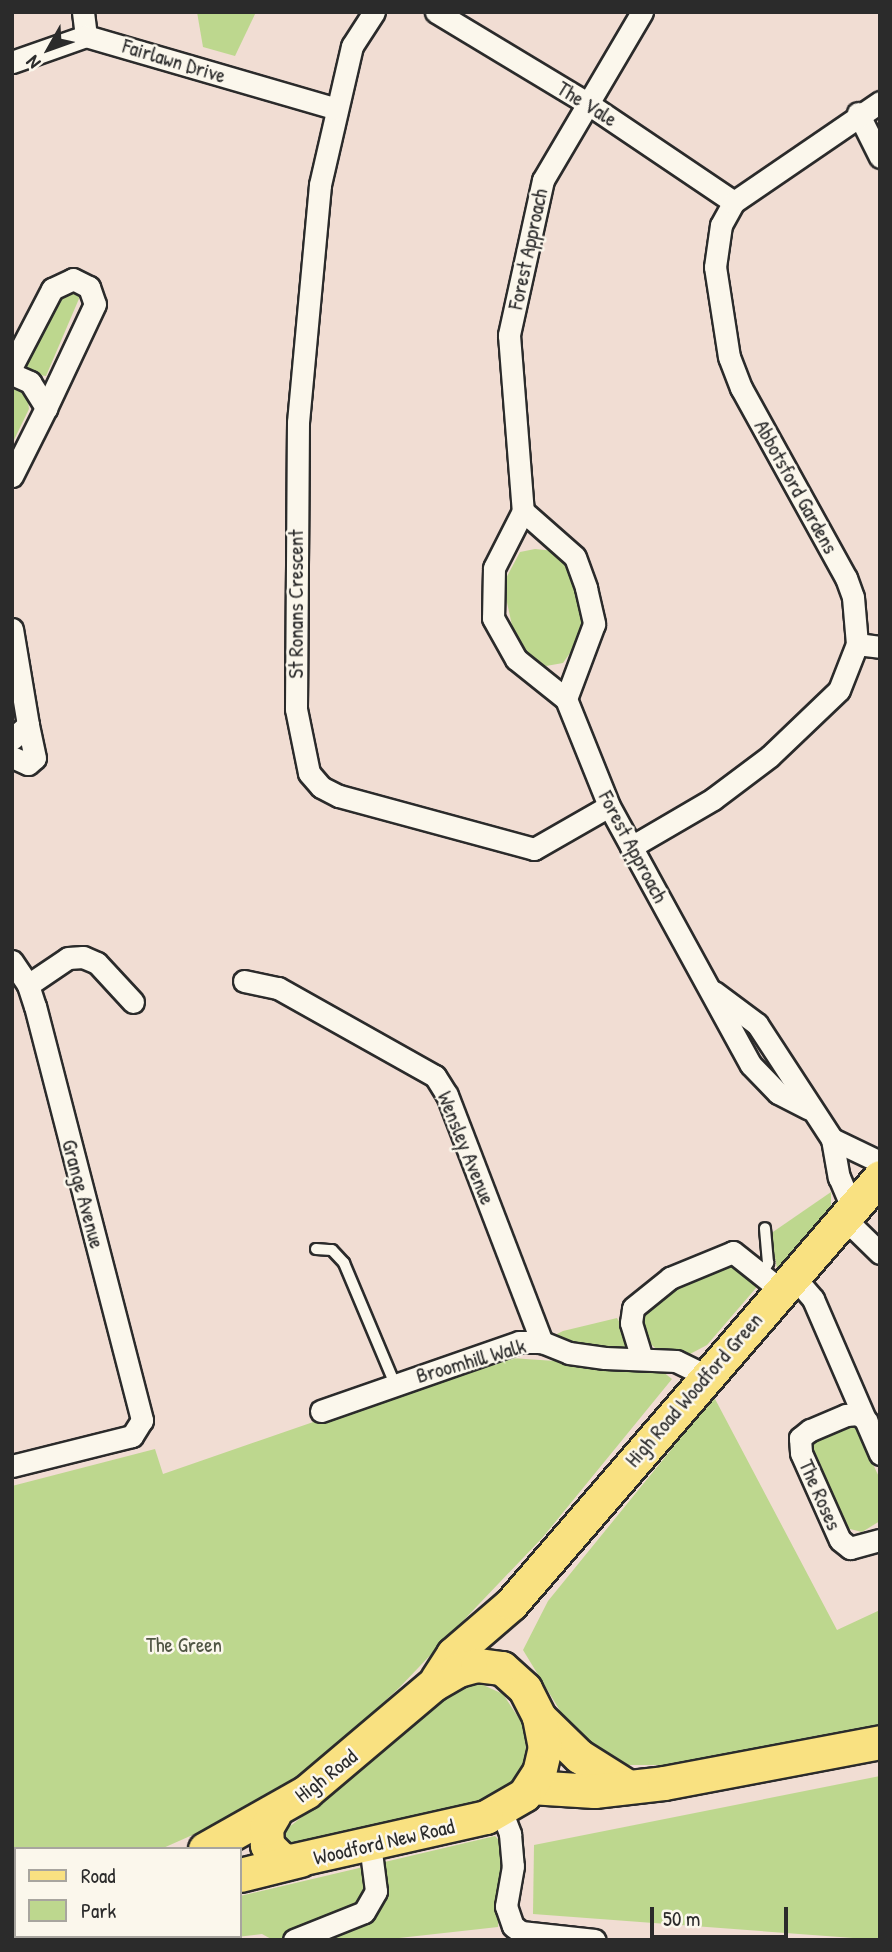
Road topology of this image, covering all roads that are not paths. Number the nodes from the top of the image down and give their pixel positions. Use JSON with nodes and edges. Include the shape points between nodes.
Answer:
{"nodes":[{"id":1,"x":83,"y":12,"type":"edge"},
{"id":2,"x":374,"y":12,"type":"edge"},
{"id":3,"x":436,"y":12,"type":"edge"},
{"id":4,"x":642,"y":12,"type":"edge"},
{"id":5,"x":86,"y":36,"type":"junction"},
{"id":6,"x":12,"y":62,"type":"edge"},
{"id":7,"x":880,"y":102,"type":"edge"},
{"id":8,"x":587,"y":103,"type":"junction"},
{"id":9,"x":337,"y":109,"type":"junction"},
{"id":10,"x":858,"y":113,"type":"junction"},
{"id":11,"x":880,"y":157,"type":"edge"},
{"id":12,"x":734,"y":202,"type":"junction"},
{"id":13,"x":12,"y":366,"type":"edge"},
{"id":14,"x":12,"y":374,"type":"edge"},
{"id":15,"x":46,"y":408,"type":"junction"},
{"id":16,"x":12,"y":476,"type":"edge"},
{"id":17,"x":523,"y":511,"type":"junction"},
{"id":18,"x":12,"y":629,"type":"edge"},
{"id":19,"x":858,"y":644,"type":"junction"},
{"id":20,"x":880,"y":647,"type":"edge"},
{"id":21,"x":566,"y":699,"type":"junction"},
{"id":22,"x":28,"y":725,"type":"junction"},
{"id":23,"x":12,"y":740,"type":"edge"},
{"id":24,"x":12,"y":757,"type":"edge"},
{"id":25,"x":609,"y":806,"type":"junction"},
{"id":26,"x":631,"y":847,"type":"junction"},
{"id":27,"x":12,"y":961,"type":"edge"},
{"id":28,"x":244,"y":981,"type":"dead end"},
{"id":29,"x":28,"y":985,"type":"junction"},
{"id":30,"x":133,"y":1002,"type":"dead end"},
{"id":31,"x":832,"y":1139,"type":"junction"},
{"id":32,"x":880,"y":1162,"type":"edge"},
{"id":33,"x":880,"y":1177,"type":"edge"},
{"id":34,"x":849,"y":1214,"type":"junction"},
{"id":35,"x":765,"y":1228,"type":"dead end"},
{"id":36,"x":316,"y":1249,"type":"dead end"},
{"id":37,"x":880,"y":1253,"type":"edge"},
{"id":38,"x":779,"y":1281,"type":"junction"},
{"id":39,"x":542,"y":1342,"type":"junction"},
{"id":40,"x":642,"y":1359,"type":"junction"},
{"id":41,"x":705,"y":1375,"type":"junction"},
{"id":42,"x":394,"y":1382,"type":"junction"},
{"id":43,"x":321,"y":1411,"type":"dead end"},
{"id":44,"x":867,"y":1421,"type":"junction"},
{"id":45,"x":880,"y":1454,"type":"edge"},
{"id":46,"x":12,"y":1465,"type":"edge"},
{"id":47,"x":880,"y":1540,"type":"edge"},
{"id":48,"x":511,"y":1604,"type":"junction"},
{"id":49,"x":514,"y":1675,"type":"junction"},
{"id":50,"x":434,"y":1684,"type":"junction"},
{"id":51,"x":539,"y":1717,"type":"junction"},
{"id":52,"x":880,"y":1742,"type":"edge"},
{"id":53,"x":625,"y":1785,"type":"junction"},
{"id":54,"x":530,"y":1787,"type":"junction"},
{"id":55,"x":501,"y":1810,"type":"junction"},
{"id":56,"x":274,"y":1814,"type":"junction"},
{"id":57,"x":370,"y":1844,"type":"junction"},
{"id":58,"x":209,"y":1847,"type":"edge"},
{"id":59,"x":300,"y":1860,"type":"junction"},
{"id":60,"x":242,"y":1874,"type":"edge"},
{"id":61,"x":294,"y":1940,"type":"edge"},
{"id":62,"x":595,"y":1940,"type":"edge"}],
"edges":[{"from":1,"to":5,"type":"street"},
{"from":2,"to":9,"type":"street","name":"St Ronans Crescent","via":[[352,46]]},
{"from":3,"to":8,"type":"street","name":"The Vale"},
{"from":4,"to":8,"type":"street","name":"Forest Approach"},
{"from":5,"to":6,"type":"street"},
{"from":5,"to":9,"type":"street","name":"Fairlawn Drive"},
{"from":7,"to":10,"type":"street"},
{"from":8,"to":12,"type":"street","name":"The Vale"},
{"from":8,"to":17,"type":"street","name":"Forest Approach","via":[[542,180],[509,335]]},
{"from":9,"to":25,"type":"street","name":"St Ronans Crescent","via":[[320,185],[298,422],[296,709],[309,773],[321,787],[339,796],[534,849]]},
{"from":10,"to":11,"type":"street"},
{"from":10,"to":12,"type":"street"},
{"from":12,"to":19,"type":"street","name":"Abbotsford Gardens","via":[[721,225],[715,267],[729,357],[741,388],[846,578]]},
{"from":13,"to":15,"type":"street","via":[[52,289],[73,279],[89,287],[95,304]]},
{"from":14,"to":15,"type":"street","via":[[30,382]]},
{"from":15,"to":16,"type":"street"},
{"from":17,"to":21,"type":"street","via":[[575,557],[586,588],[594,624]]},
{"from":17,"to":21,"type":"street","name":"Forest Approach","via":[[494,568],[492,618],[516,659]]},
{"from":18,"to":22,"type":"street"},
{"from":19,"to":20,"type":"street"},
{"from":19,"to":26,"type":"street","name":"Abbotsford Gardens","via":[[839,690],[770,756],[713,799]]},
{"from":21,"to":25,"type":"street","name":"Forest Approach"},
{"from":22,"to":23,"type":"street"},
{"from":22,"to":24,"type":"street","via":[[35,758],[28,764]]},
{"from":25,"to":26,"type":"street","name":"Forest Approach"},
{"from":26,"to":31,"type":"street","name":"Forest Approach","via":[[710,989],[757,1024]]},
{"from":27,"to":29,"type":"street","name":"Grange Avenue"},
{"from":28,"to":39,"type":"street","name":"Wensley Avenue","via":[[278,988],[435,1076],[447,1095]]},
{"from":29,"to":30,"type":"street","via":[[68,958],[83,957],[97,963]]},
{"from":29,"to":46,"type":"street","name":"Grange Avenue","via":[[142,1420],[139,1430]]},
{"from":31,"to":32,"type":"street","name":"Forest Approach"},
{"from":31,"to":34,"type":"street","name":"Forest Approach"},
{"from":33,"to":34,"type":"main road","name":"High Road Woodford Green"},
{"from":34,"to":37,"type":"street"},
{"from":34,"to":38,"type":"main road","name":"High Road Woodford Green"},
{"from":35,"to":38,"type":"lane","via":[[768,1263]]},
{"from":36,"to":42,"type":"lane","via":[[332,1250],[344,1263]]},
{"from":38,"to":40,"type":"street","via":[[733,1252],[670,1278],[633,1308],[631,1322]]},
{"from":38,"to":41,"type":"main road","name":"High Road Woodford Green"},
{"from":38,"to":44,"type":"street","via":[[813,1299]]},
{"from":39,"to":40,"type":"street","name":"Broomhill Walk","via":[[569,1353]]},
{"from":39,"to":42,"type":"street","name":"Broomhill Walk","via":[[519,1342]]},
{"from":40,"to":41,"type":"street","name":"Broomhill Walk","via":[[676,1361]]},
{"from":41,"to":48,"type":"main road","name":"High Road Woodford Green"},
{"from":42,"to":43,"type":"street","name":"Broomhill Walk"},
{"from":44,"to":45,"type":"street"},
{"from":44,"to":47,"type":"street","name":"The Roses","via":[[858,1414],[846,1415],[810,1430],[800,1438],[801,1453],[839,1540],[850,1549]]},
{"from":48,"to":49,"type":"main road","via":[[505,1652]]},
{"from":48,"to":50,"type":"main road","name":"High Road Woodford Green","via":[[453,1654]]},
{"from":49,"to":50,"type":"main road","via":[[502,1668],[477,1665]]},
{"from":49,"to":51,"type":"main road"},
{"from":50,"to":56,"type":"main road","name":"High Road","via":[[340,1766]]},
{"from":51,"to":53,"type":"main road","via":[[579,1756]]},
{"from":51,"to":54,"type":"main road","via":[[543,1760]]},
{"from":52,"to":53,"type":"main road","via":[[664,1783]]},
{"from":53,"to":54,"type":"main road","via":[[580,1791]]},
{"from":54,"to":55,"type":"main road","name":"Woodford New Road"},
{"from":55,"to":57,"type":"main road","name":"Woodford New Road","via":[[469,1822]]},
{"from":55,"to":62,"type":"street","via":[[510,1834],[513,1866],[506,1906],[513,1926],[521,1932]]},
{"from":56,"to":58,"type":"main road","name":"High Road"},
{"from":56,"to":59,"type":"main road","name":"Woodford New Road","via":[[266,1828],[267,1845],[281,1859]]},
{"from":57,"to":59,"type":"main road","name":"Woodford New Road"},
{"from":57,"to":61,"type":"street","via":[[376,1891],[364,1912]]},
{"from":59,"to":60,"type":"main road"}]}
